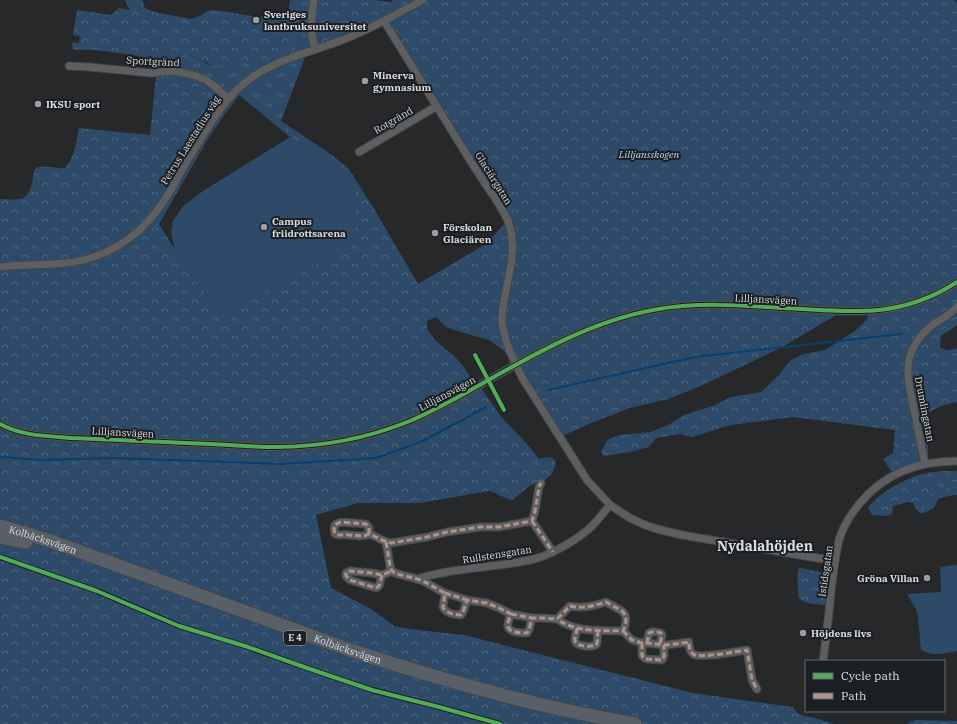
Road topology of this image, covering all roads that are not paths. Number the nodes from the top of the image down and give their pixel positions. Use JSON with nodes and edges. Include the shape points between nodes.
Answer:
{"nodes":[{"id":1,"x":314,"y":0,"type":"edge"},
{"id":2,"x":423,"y":0,"type":"edge"},
{"id":3,"x":384,"y":21,"type":"junction"},
{"id":4,"x":315,"y":49,"type":"junction"},
{"id":5,"x":69,"y":66,"type":"dead end"},
{"id":6,"x":228,"y":98,"type":"junction"},
{"id":7,"x":437,"y":106,"type":"junction"},
{"id":8,"x":359,"y":152,"type":"dead end"},
{"id":9,"x":0,"y":267,"type":"edge"},
{"id":10,"x":957,"y":282,"type":"edge"},
{"id":11,"x":957,"y":306,"type":"edge"},
{"id":12,"x":516,"y":365,"type":"junction"},
{"id":13,"x":0,"y":424,"type":"edge"},
{"id":14,"x":957,"y":461,"type":"edge"},
{"id":15,"x":925,"y":464,"type":"junction"},
{"id":16,"x":541,"y":483,"type":"dead end"},
{"id":17,"x":610,"y":505,"type":"junction"},
{"id":18,"x":532,"y":521,"type":"junction"},
{"id":19,"x":0,"y":526,"type":"edge"},
{"id":20,"x":369,"y":534,"type":"dead end"},
{"id":21,"x":0,"y":537,"type":"edge"},
{"id":22,"x":386,"y":542,"type":"junction"},
{"id":23,"x":553,"y":552,"type":"junction"},
{"id":24,"x":834,"y":561,"type":"junction"},
{"id":25,"x":392,"y":571,"type":"junction"},
{"id":26,"x":382,"y":576,"type":"dead end"},
{"id":27,"x":417,"y":578,"type":"junction"},
{"id":28,"x":445,"y":593,"type":"junction"},
{"id":29,"x":466,"y":600,"type":"junction"},
{"id":30,"x":511,"y":614,"type":"junction"},
{"id":31,"x":532,"y":618,"type":"junction"},
{"id":32,"x":557,"y":619,"type":"junction"},
{"id":33,"x":577,"y":628,"type":"junction"},
{"id":34,"x":598,"y":630,"type":"junction"},
{"id":35,"x":623,"y":631,"type":"junction"},
{"id":36,"x":644,"y":643,"type":"junction"},
{"id":37,"x":662,"y":644,"type":"junction"},
{"id":38,"x":823,"y":660,"type":"edge"},
{"id":39,"x":757,"y":689,"type":"dead end"},
{"id":40,"x":595,"y":724,"type":"edge"},
{"id":41,"x":635,"y":724,"type":"edge"}],
"edges":[{"from":1,"to":4,"type":"street","via":[[311,21]]},
{"from":2,"to":3,"type":"street","name":"Petrus Laestadius väg"},
{"from":3,"to":4,"type":"street","name":"Petrus Laestadius väg"},
{"from":3,"to":7,"type":"street","name":"Glaciärgatan"},
{"from":4,"to":6,"type":"street","name":"Petrus Laestadius väg","via":[[260,72]]},
{"from":5,"to":6,"type":"street","name":"Sportgränd","via":[[151,73],[186,73],[206,80]]},
{"from":6,"to":9,"type":"street","name":"Petrus Laestadius väg","via":[[165,200],[150,220],[123,243],[100,255],[68,263]]},
{"from":7,"to":8,"type":"street","name":"Rotgränd"},
{"from":7,"to":12,"type":"street","name":"Glaciärgatan","via":[[508,220],[512,263],[502,330]]},
{"from":10,"to":12,"type":"street","name":"Lilljansvägen","via":[[919,300],[881,310],[705,304],[652,310],[587,330]]},
{"from":11,"to":15,"type":"street","name":"Drumlingatan","via":[[920,336],[909,361],[909,385]]},
{"from":12,"to":13,"type":"street","name":"Lilljansvägen","via":[[410,421],[360,437],[322,444],[275,447],[72,438],[21,432]]},
{"from":12,"to":17,"type":"street","via":[[587,480]]},
{"from":14,"to":15,"type":"street","name":"Istidsgatan"},
{"from":15,"to":24,"type":"street","name":"Istidsgatan","via":[[894,475],[871,491],[848,520]]},
{"from":16,"to":18,"type":"street"},
{"from":17,"to":23,"type":"street","name":"Rullstensgatan","via":[[586,532]]},
{"from":17,"to":24,"type":"street","via":[[634,520],[657,529]]},
{"from":18,"to":22,"type":"street"},
{"from":18,"to":23,"type":"street"},
{"from":19,"to":41,"type":"highway","name":"Kolbäcksvägen","number":"E 4","via":[[59,544],[393,664],[517,699]]},
{"from":20,"to":22,"type":"street"},
{"from":21,"to":40,"type":"highway","name":"Kolbäcksvägen","number":"E 4","via":[[57,552],[347,657],[428,683],[562,718]]},
{"from":22,"to":25,"type":"street"},
{"from":23,"to":27,"type":"street","name":"Rullstensgatan","via":[[522,561]]},
{"from":24,"to":38,"type":"street","name":"Istidsgatan"},
{"from":25,"to":26,"type":"street"},
{"from":25,"to":27,"type":"street"},
{"from":27,"to":28,"type":"street"},
{"from":28,"to":29,"type":"street"},
{"from":28,"to":29,"type":"street","via":[[442,608],[446,612],[461,615]]},
{"from":29,"to":30,"type":"street","via":[[487,603]]},
{"from":30,"to":31,"type":"street"},
{"from":30,"to":31,"type":"street","via":[[508,627],[512,631],[527,633]]},
{"from":31,"to":32,"type":"street"},
{"from":32,"to":33,"type":"street"},
{"from":32,"to":35,"type":"street","via":[[570,606],[582,607],[606,602],[625,614],[626,623]]},
{"from":33,"to":34,"type":"street"},
{"from":33,"to":34,"type":"street","via":[[577,644],[592,647],[597,643]]},
{"from":34,"to":35,"type":"street"},
{"from":35,"to":36,"type":"street","via":[[632,640]]},
{"from":36,"to":37,"type":"street"},
{"from":36,"to":37,"type":"street","via":[[650,632],[657,632],[662,635]]},
{"from":36,"to":37,"type":"street","via":[[642,656],[646,660],[662,660]]},
{"from":37,"to":39,"type":"street","via":[[689,642],[693,654],[701,656],[747,650],[752,680]]}]}
